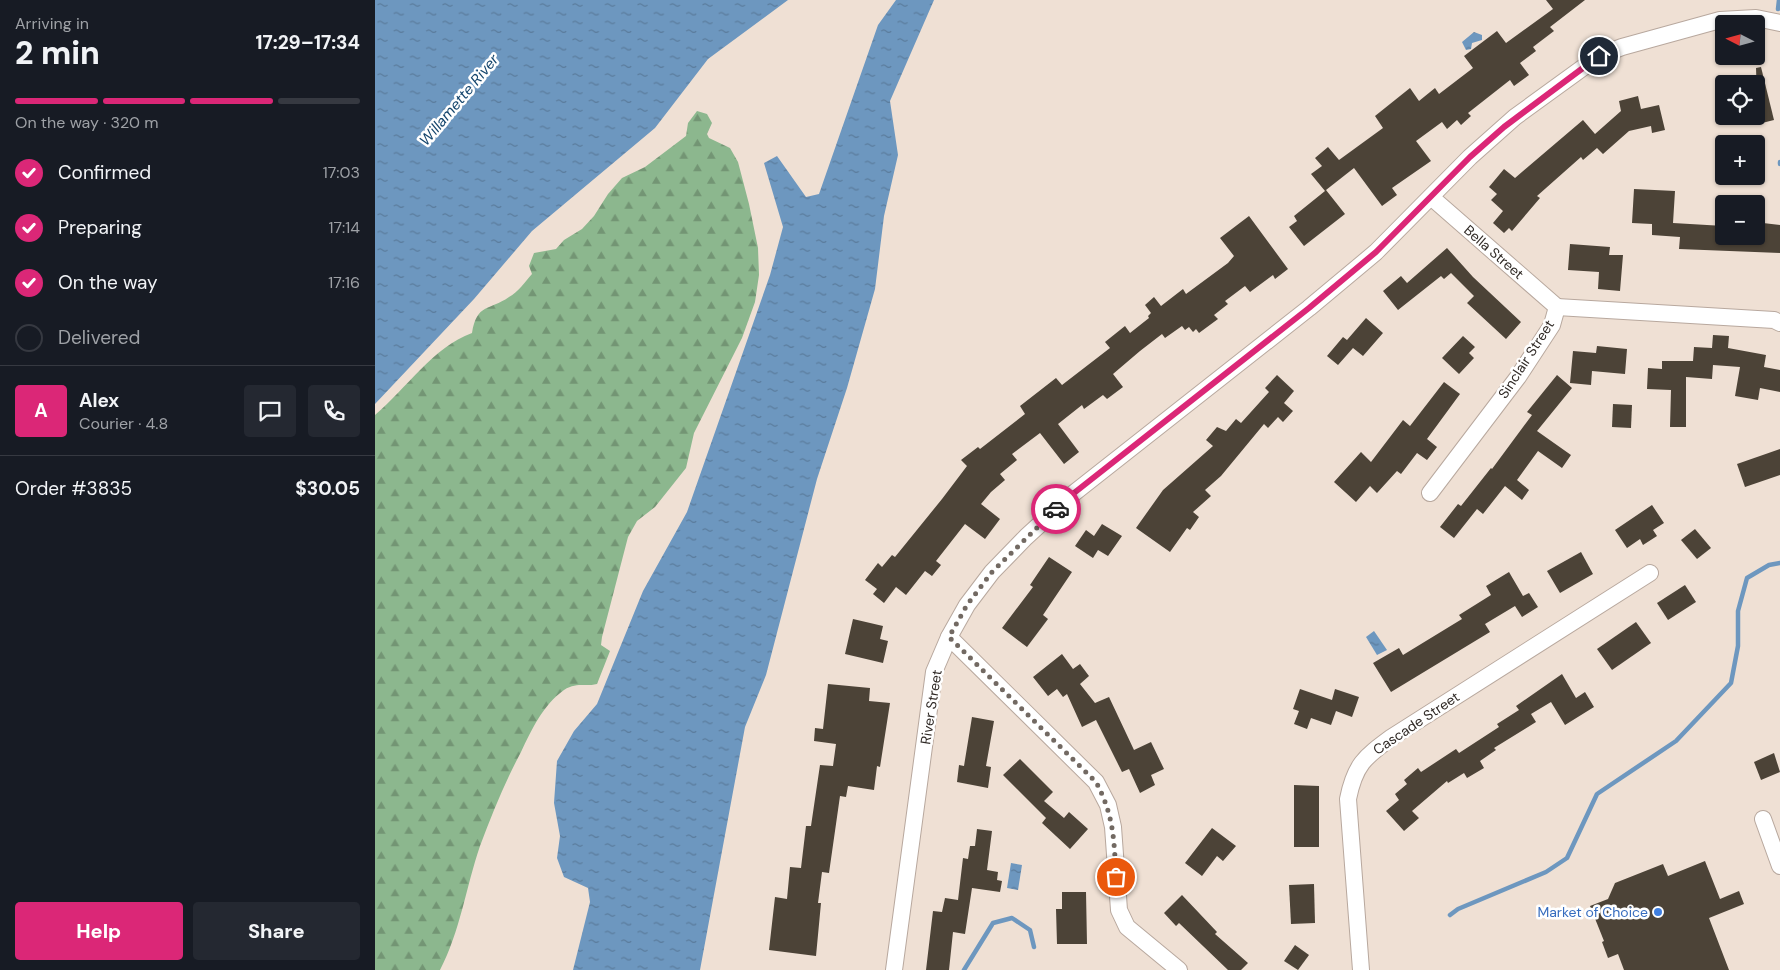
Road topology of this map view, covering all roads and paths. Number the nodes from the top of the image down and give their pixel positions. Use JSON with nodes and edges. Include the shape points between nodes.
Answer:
{"nodes":[{"id":1,"x":1780,"y":23,"type":"edge"},
{"id":2,"x":1431,"y":197,"type":"junction"},
{"id":3,"x":1557,"y":307,"type":"junction"},
{"id":4,"x":1780,"y":322,"type":"edge"},
{"id":5,"x":1430,"y":493,"type":"dead end"},
{"id":6,"x":1650,"y":573,"type":"dead end"},
{"id":7,"x":949,"y":637,"type":"junction"},
{"id":8,"x":1763,"y":819,"type":"dead end"},
{"id":9,"x":1780,"y":866,"type":"edge"},
{"id":10,"x":894,"y":970,"type":"edge"},
{"id":11,"x":1179,"y":970,"type":"edge"},
{"id":12,"x":1361,"y":970,"type":"edge"}],
"edges":[{"from":1,"to":2,"type":"street","name":"River Street","via":[[1756,18],[1720,20],[1599,56],[1515,117]]},
{"from":2,"to":3,"type":"street","name":"Bella Street"},
{"from":2,"to":7,"type":"street","name":"River Street","via":[[1376,252],[1309,308],[1074,493],[992,572],[967,605]]},
{"from":3,"to":4,"type":"street","name":"Sinclair Street"},
{"from":3,"to":5,"type":"street","name":"Sinclair Street","via":[[1552,325],[1518,377]]},
{"from":6,"to":12,"type":"street","name":"Cascade Street","via":[[1392,736],[1369,754],[1353,776],[1348,799]]},
{"from":7,"to":10,"type":"street","name":"River Street","via":[[935,672]]},
{"from":7,"to":11,"type":"street","via":[[1096,782],[1108,805],[1113,827],[1119,910],[1127,927]]},
{"from":8,"to":9,"type":"street"}]}
